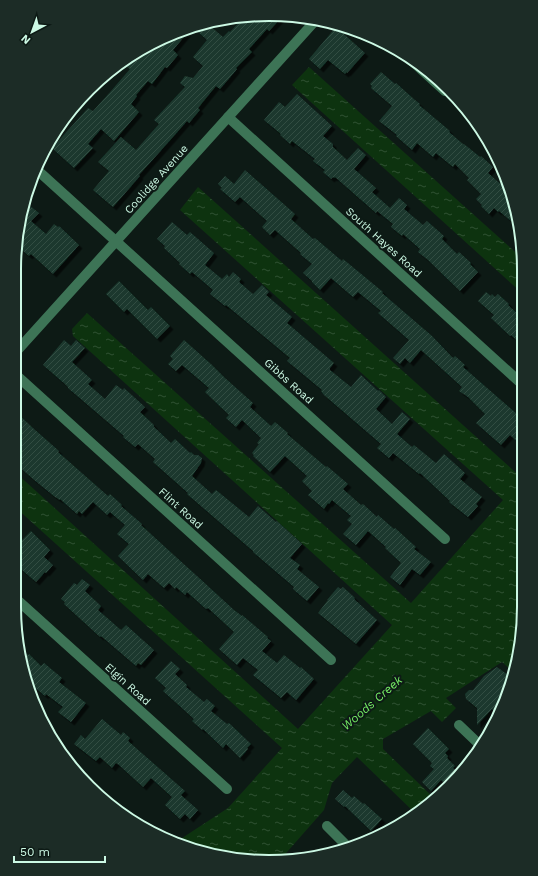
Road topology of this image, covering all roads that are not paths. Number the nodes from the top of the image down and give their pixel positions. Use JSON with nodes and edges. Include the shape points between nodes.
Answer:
{"nodes":[{"id":1,"x":311,"y":25,"type":"edge"},
{"id":2,"x":228,"y":117,"type":"junction"},
{"id":3,"x":40,"y":173,"type":"edge"},
{"id":4,"x":116,"y":241,"type":"junction"},
{"id":5,"x":21,"y":346,"type":"edge"},
{"id":6,"x":21,"y":379,"type":"edge"},
{"id":7,"x":517,"y":380,"type":"edge"},
{"id":8,"x":445,"y":539,"type":"dead end"},
{"id":9,"x":21,"y":603,"type":"edge"},
{"id":10,"x":331,"y":660,"type":"dead end"},
{"id":11,"x":459,"y":725,"type":"dead end"},
{"id":12,"x":477,"y":742,"type":"edge"},
{"id":13,"x":226,"y":789,"type":"dead end"},
{"id":14,"x":327,"y":826,"type":"dead end"},
{"id":15,"x":344,"y":843,"type":"edge"}],
"edges":[{"from":1,"to":2,"type":"street","name":"Coolidge Avenue"},
{"from":2,"to":4,"type":"street","name":"Coolidge Avenue"},
{"from":2,"to":7,"type":"street","name":"South Hayes Road"},
{"from":3,"to":4,"type":"street","name":"Gibbs Road"},
{"from":4,"to":5,"type":"street","name":"Coolidge Avenue"},
{"from":4,"to":8,"type":"street","name":"Gibbs Road"},
{"from":6,"to":10,"type":"street","name":"Flint Road"},
{"from":9,"to":13,"type":"street","name":"Elgin Road"},
{"from":11,"to":12,"type":"street"},
{"from":14,"to":15,"type":"street"}]}
